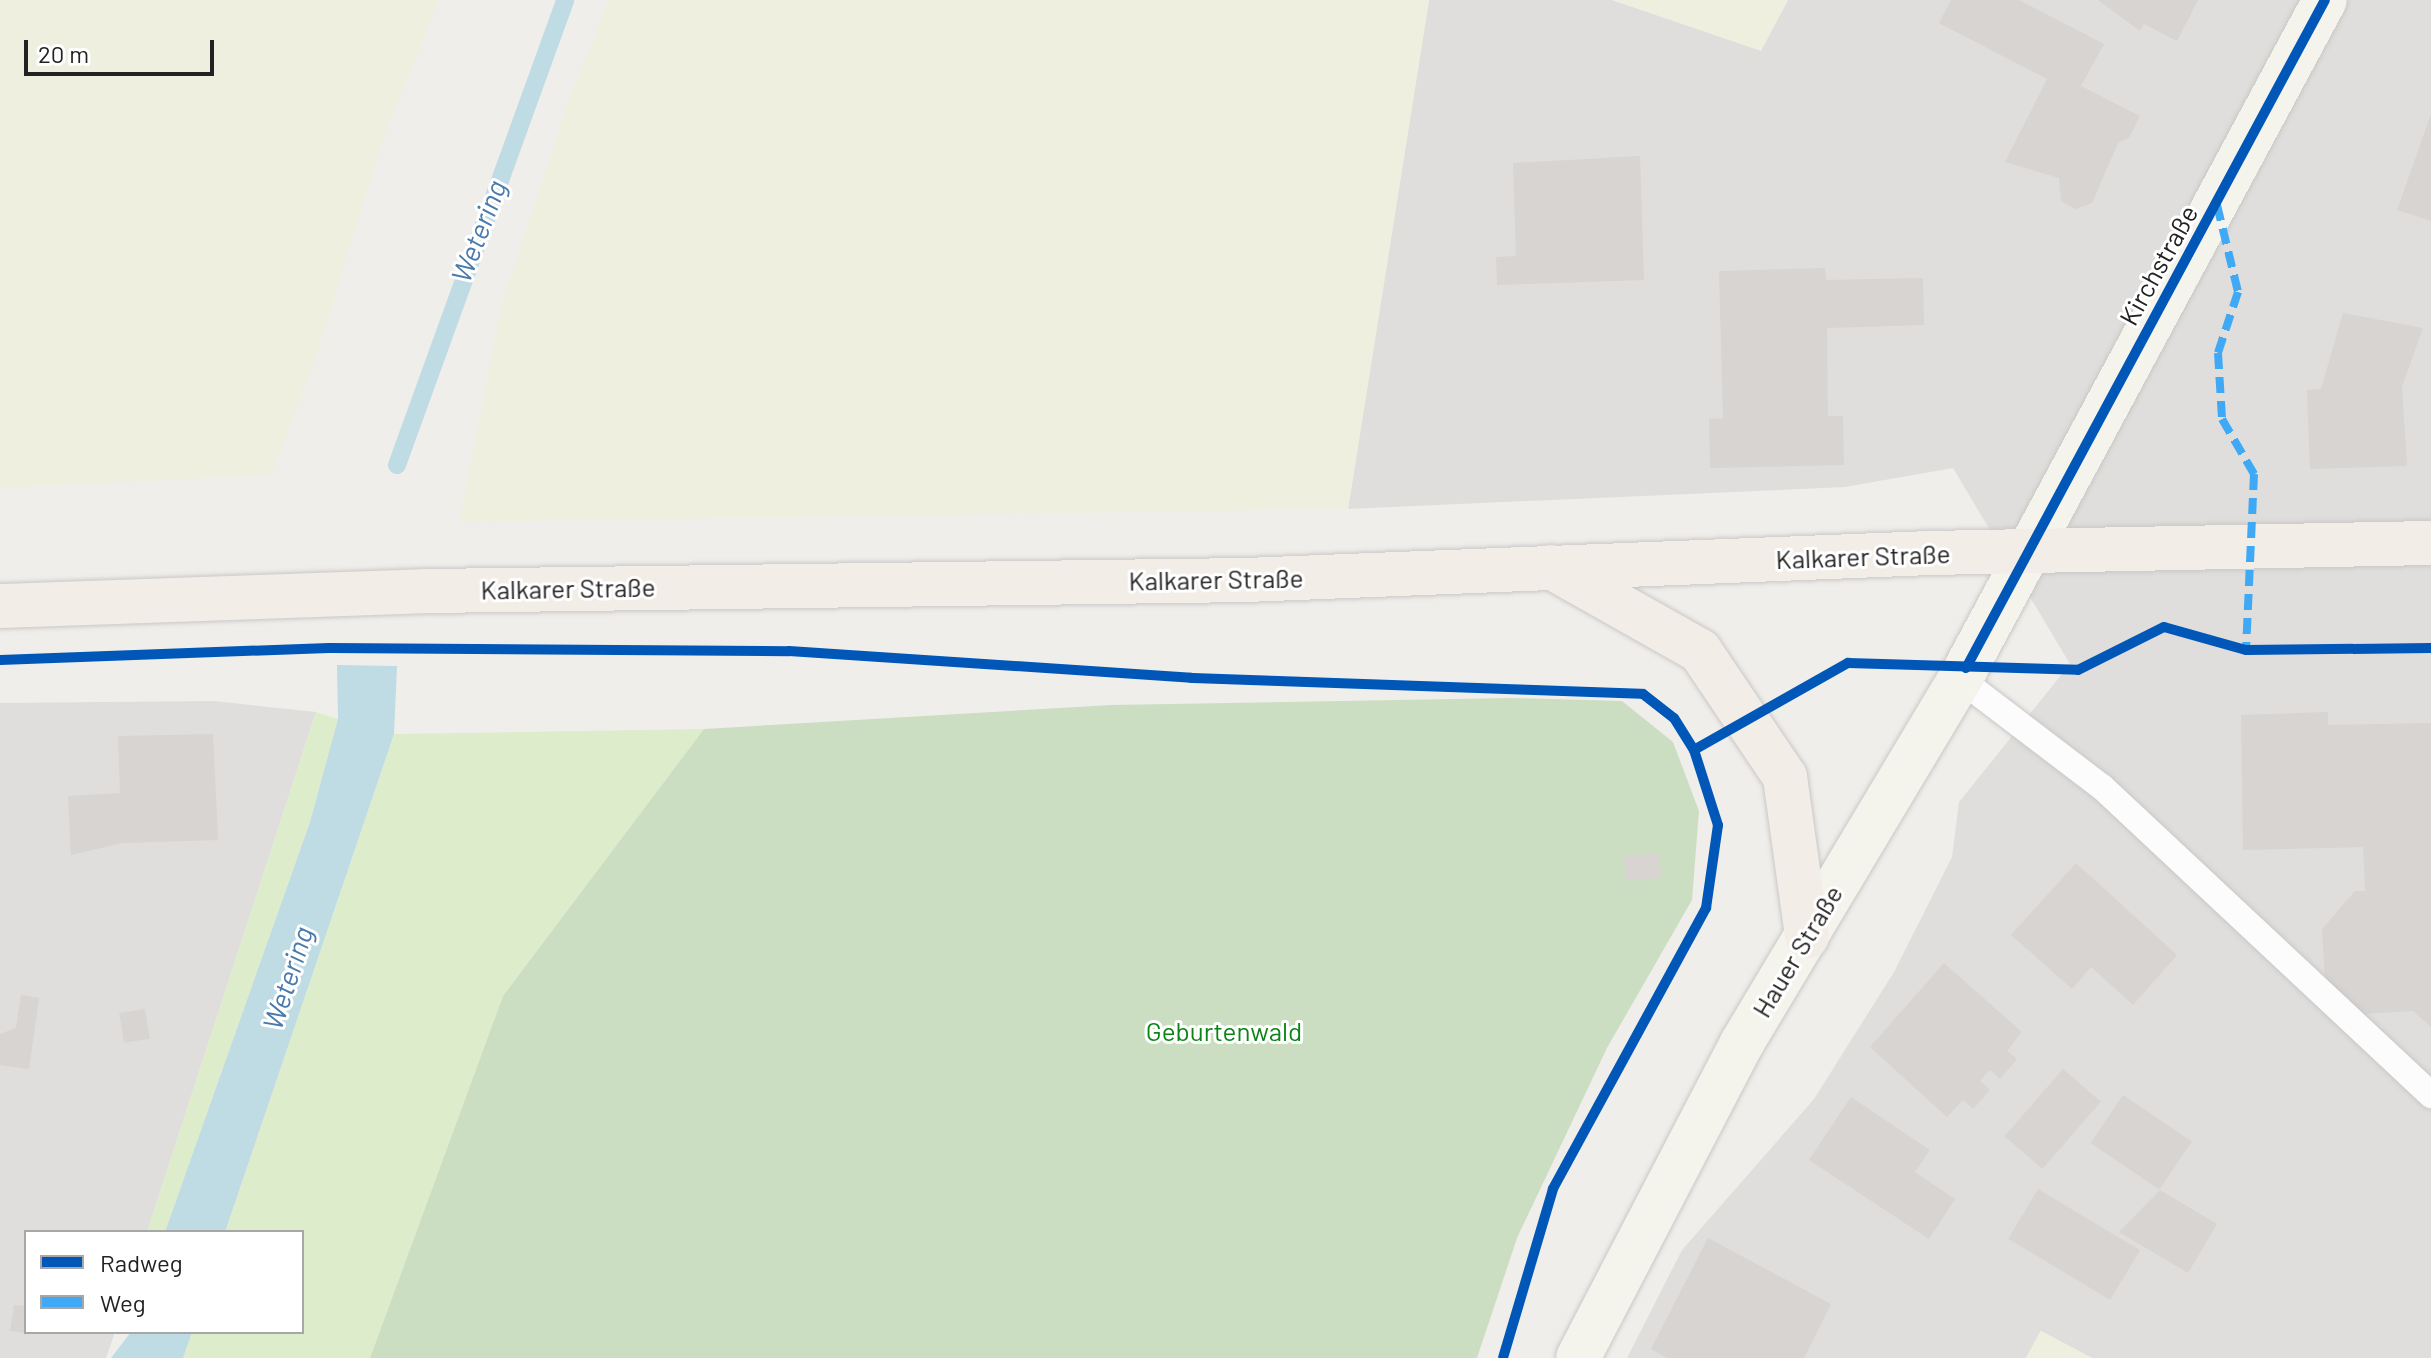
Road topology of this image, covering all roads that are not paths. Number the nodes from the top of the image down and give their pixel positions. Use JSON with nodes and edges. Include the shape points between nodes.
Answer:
{"nodes":[{"id":1,"x":2325,"y":0,"type":"edge"},
{"id":2,"x":2431,"y":543,"type":"edge"},
{"id":3,"x":2031,"y":552,"type":"junction"},
{"id":4,"x":1551,"y":567,"type":"junction"},
{"id":5,"x":0,"y":606,"type":"edge"},
{"id":6,"x":1960,"y":679,"type":"junction"},
{"id":7,"x":1807,"y":936,"type":"junction"},
{"id":8,"x":2431,"y":1095,"type":"edge"},
{"id":9,"x":1578,"y":1358,"type":"edge"}],
"edges":[{"from":1,"to":3,"type":"street","name":"Kirchstraße"},
{"from":2,"to":3,"type":"main road","name":"Kalkarer Straße"},
{"from":3,"to":4,"type":"main road","name":"Kalkarer Straße"},
{"from":3,"to":6,"type":"street","name":"Hauer Straße"},
{"from":4,"to":5,"type":"main road","name":"Kalkarer Straße","via":[[1246,580],[477,590]]},
{"from":4,"to":7,"type":"main road","via":[[1700,651],[1785,777]]},
{"from":6,"to":7,"type":"street","name":"Hauer Straße"},
{"from":6,"to":8,"type":"lane","via":[[2102,787]]},
{"from":7,"to":9,"type":"street","name":"Hauer Straße","via":[[1742,1043]]}]}
